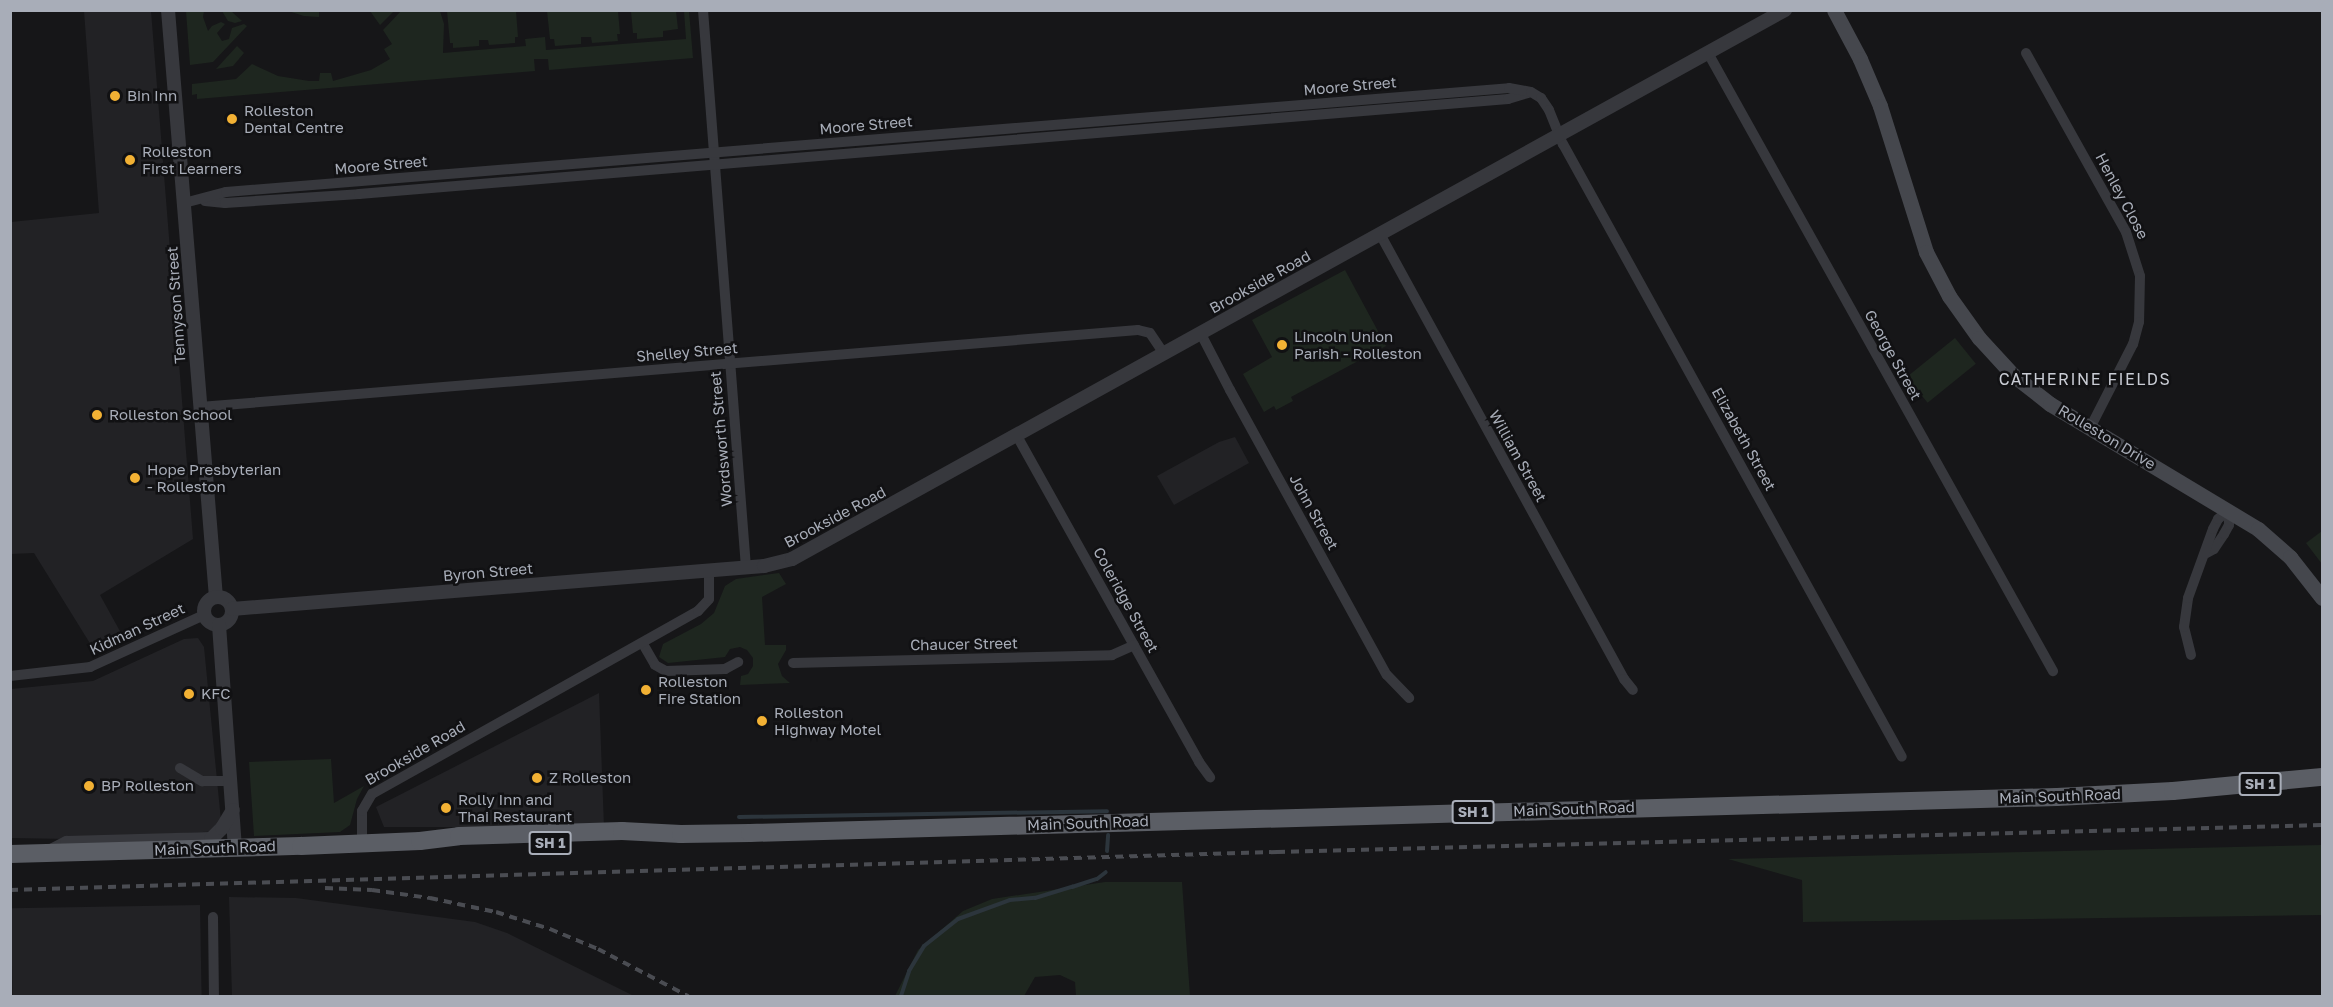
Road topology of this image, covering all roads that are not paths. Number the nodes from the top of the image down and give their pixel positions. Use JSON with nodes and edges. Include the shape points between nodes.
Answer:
{"nodes":[{"id":1,"x":168,"y":10,"type":"edge"},
{"id":2,"x":704,"y":10,"type":"edge"},
{"id":3,"x":1785,"y":10,"type":"edge"},
{"id":4,"x":1834,"y":10,"type":"edge"},
{"id":5,"x":1708,"y":53,"type":"junction"},
{"id":6,"x":2026,"y":53,"type":"dead end"},
{"id":7,"x":1560,"y":135,"type":"junction"},
{"id":8,"x":713,"y":158,"type":"junction"},
{"id":9,"x":184,"y":204,"type":"junction"},
{"id":10,"x":1380,"y":234,"type":"junction"},
{"id":11,"x":1201,"y":334,"type":"junction"},
{"id":12,"x":1164,"y":354,"type":"junction"},
{"id":13,"x":730,"y":363,"type":"junction"},
{"id":14,"x":200,"y":407,"type":"junction"},
{"id":15,"x":2090,"y":428,"type":"junction"},
{"id":16,"x":1017,"y":436,"type":"junction"},
{"id":17,"x":2229,"y":510,"type":"junction"},
{"id":18,"x":746,"y":567,"type":"junction"},
{"id":19,"x":709,"y":571,"type":"junction"},
{"id":20,"x":216,"y":597,"type":"junction"},
{"id":21,"x":2322,"y":598,"type":"edge"},
{"id":22,"x":232,"y":609,"type":"junction"},
{"id":23,"x":204,"y":615,"type":"junction"},
{"id":24,"x":219,"y":625,"type":"junction"},
{"id":25,"x":642,"y":644,"type":"junction"},
{"id":26,"x":1134,"y":645,"type":"junction"},
{"id":27,"x":2191,"y":655,"type":"dead end"},
{"id":28,"x":738,"y":662,"type":"dead end"},
{"id":29,"x":793,"y":663,"type":"dead end"},
{"id":30,"x":2053,"y":671,"type":"dead end"},
{"id":31,"x":10,"y":676,"type":"edge"},
{"id":32,"x":1633,"y":690,"type":"dead end"},
{"id":33,"x":1409,"y":698,"type":"dead end"},
{"id":34,"x":1902,"y":757,"type":"dead end"},
{"id":35,"x":2322,"y":765,"type":"edge"},
{"id":36,"x":180,"y":768,"type":"dead end"},
{"id":37,"x":1210,"y":777,"type":"dead end"},
{"id":38,"x":2322,"y":777,"type":"edge"},
{"id":39,"x":230,"y":781,"type":"junction"},
{"id":40,"x":2196,"y":789,"type":"junction"},
{"id":41,"x":233,"y":810,"type":"junction"},
{"id":42,"x":362,"y":844,"type":"junction"},
{"id":43,"x":235,"y":848,"type":"junction"},
{"id":44,"x":45,"y":853,"type":"junction"},
{"id":45,"x":10,"y":854,"type":"edge"},
{"id":46,"x":213,"y":917,"type":"dead end"},
{"id":47,"x":214,"y":996,"type":"edge"}],
"edges":[{"from":1,"to":9,"type":"street","name":"Tennyson Street"},
{"from":2,"to":8,"type":"street","name":"Wordsworth Street"},
{"from":3,"to":5,"type":"street","name":"Brookside Road"},
{"from":4,"to":15,"type":"main road","name":"Rolleston Drive","via":[[1880,106],[1920,237],[1949,296],[1979,338],[2013,375]]},
{"from":5,"to":7,"type":"street","name":"Brookside Road"},
{"from":5,"to":30,"type":"street","name":"George Street"},
{"from":6,"to":15,"type":"street","name":"Henley Close","via":[[2126,232],[2140,276],[2139,322],[2133,344]]},
{"from":7,"to":8,"type":"street","name":"Moore Street","via":[[1541,98],[1509,88]]},
{"from":7,"to":10,"type":"street","name":"Brookside Road"},
{"from":7,"to":34,"type":"street","name":"Elizabeth Street"},
{"from":8,"to":9,"type":"street","name":"Moore Street","via":[[226,192]]},
{"from":8,"to":13,"type":"street","name":"Wordsworth Street"},
{"from":9,"to":14,"type":"street","name":"Tennyson Street"},
{"from":10,"to":11,"type":"street","name":"Brookside Road"},
{"from":10,"to":32,"type":"street","name":"William Street"},
{"from":11,"to":12,"type":"street","name":"Brookside Road"},
{"from":11,"to":33,"type":"street","name":"John Street","via":[[1388,675]]},
{"from":12,"to":13,"type":"street","name":"Shelley Street","via":[[1150,333],[1138,330]]},
{"from":12,"to":16,"type":"street","name":"Brookside Road"},
{"from":13,"to":14,"type":"street","name":"Shelley Street"},
{"from":13,"to":18,"type":"street","name":"Wordsworth Street"},
{"from":14,"to":20,"type":"street","name":"Tennyson Street"},
{"from":15,"to":17,"type":"main road","name":"Rolleston Drive"},
{"from":16,"to":18,"type":"street","name":"Brookside Road","via":[[801,555],[773,565]]},
{"from":16,"to":26,"type":"street","name":"Coleridge Street"},
{"from":17,"to":21,"type":"main road","name":"Rolleston Drive","via":[[2281,548]]},
{"from":17,"to":27,"type":"street","via":[[2213,529],[2186,608],[2184,627]]},
{"from":18,"to":19,"type":"street","name":"Byron Street"},
{"from":19,"to":22,"type":"street","name":"Byron Street"},
{"from":19,"to":25,"type":"street","name":"Brookside Road","via":[[710,594],[702,609]]},
{"from":20,"to":22,"type":"street","via":[[229,601]]},
{"from":20,"to":23,"type":"street","via":[[207,601]]},
{"from":22,"to":24,"type":"street","via":[[227,622]]},
{"from":23,"to":24,"type":"street","via":[[210,623]]},
{"from":23,"to":31,"type":"street","name":"Kidman Street","via":[[90,667]]},
{"from":24,"to":39,"type":"street"},
{"from":25,"to":28,"type":"street","via":[[655,665],[666,671],[725,669]]},
{"from":25,"to":42,"type":"street","name":"Brookside Road","via":[[377,790],[362,811]]},
{"from":26,"to":29,"type":"street","name":"Chaucer Street","via":[[1112,655]]},
{"from":26,"to":37,"type":"street","name":"Coleridge Street"},
{"from":35,"to":40,"type":"highway","via":[[2213,781]]},
{"from":36,"to":39,"type":"street","via":[[202,781]]},
{"from":38,"to":40,"type":"highway","name":"Main South Road","number":"SH 1"},
{"from":39,"to":41,"type":"street"},
{"from":40,"to":42,"type":"highway","name":"Main South Road","number":"SH 1","via":[[2057,797],[681,834],[622,831],[459,836]]},
{"from":41,"to":43,"type":"street"},
{"from":41,"to":44,"type":"street","via":[[211,840],[67,843]]},
{"from":42,"to":43,"type":"highway","name":"Main South Road","number":"SH 1"},
{"from":43,"to":44,"type":"highway","name":"Main South Road","number":"SH 1"},
{"from":44,"to":45,"type":"highway","name":"Main South Road","number":"SH 1"},
{"from":46,"to":47,"type":"street"}]}
